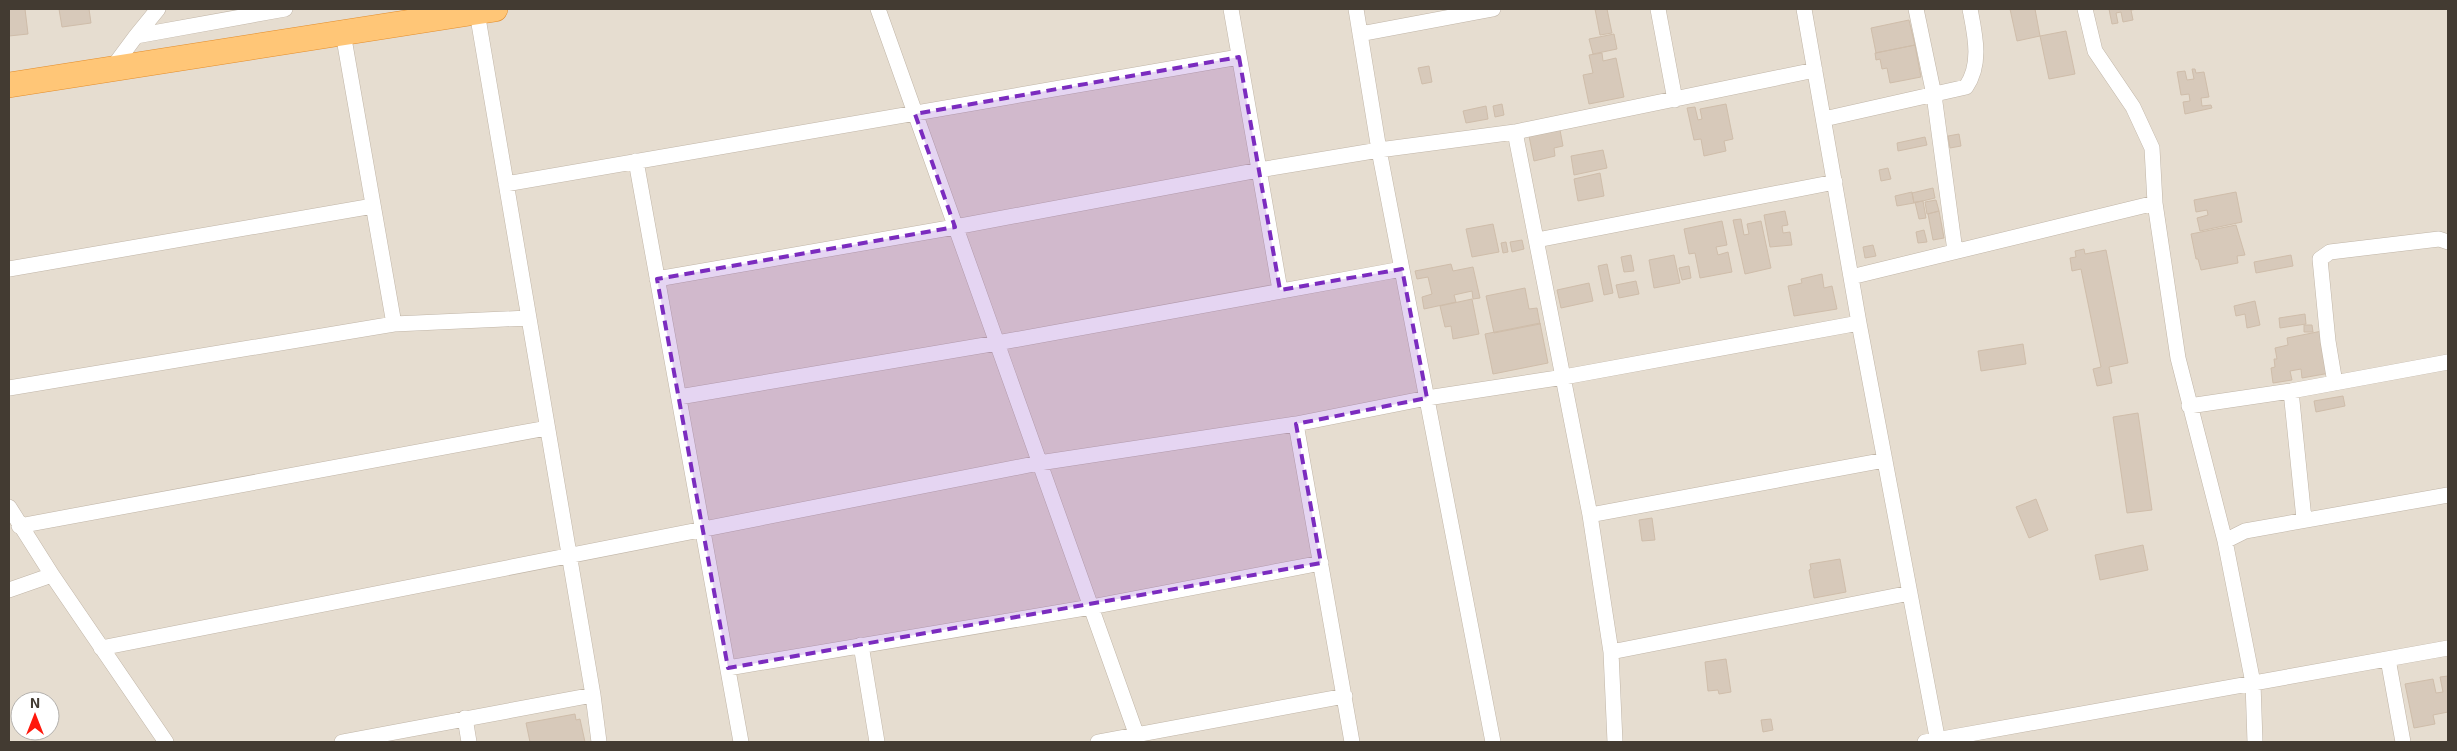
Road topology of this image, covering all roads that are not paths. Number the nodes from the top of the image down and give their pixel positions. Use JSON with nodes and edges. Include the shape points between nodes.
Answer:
{"nodes":[{"id":1,"x":158,"y":9,"type":"edge"},
{"id":2,"x":285,"y":9,"type":"edge"},
{"id":3,"x":878,"y":9,"type":"edge"},
{"id":4,"x":1231,"y":9,"type":"edge"},
{"id":5,"x":1356,"y":9,"type":"edge"},
{"id":6,"x":1493,"y":9,"type":"edge"},
{"id":7,"x":1658,"y":9,"type":"edge"},
{"id":8,"x":1804,"y":9,"type":"edge"},
{"id":9,"x":1916,"y":9,"type":"edge"},
{"id":10,"x":1970,"y":9,"type":"edge"},
{"id":11,"x":2085,"y":9,"type":"edge"},
{"id":12,"x":486,"y":10,"type":"edge"},
{"id":13,"x":343,"y":33,"type":"junction"},
{"id":14,"x":1360,"y":34,"type":"junction"},
{"id":15,"x":136,"y":36,"type":"junction"},
{"id":16,"x":1239,"y":57,"type":"junction"},
{"id":17,"x":113,"y":67,"type":"junction"},
{"id":18,"x":1815,"y":70,"type":"junction"},
{"id":19,"x":9,"y":85,"type":"edge"},
{"id":20,"x":1934,"y":95,"type":"junction"},
{"id":21,"x":1675,"y":100,"type":"junction"},
{"id":22,"x":915,"y":114,"type":"junction"},
{"id":23,"x":1824,"y":119,"type":"junction"},
{"id":24,"x":1515,"y":132,"type":"junction"},
{"id":25,"x":1380,"y":150,"type":"junction"},
{"id":26,"x":636,"y":161,"type":"junction"},
{"id":27,"x":1259,"y":170,"type":"junction"},
{"id":28,"x":1835,"y":182,"type":"junction"},
{"id":29,"x":506,"y":184,"type":"junction"},
{"id":30,"x":2155,"y":203,"type":"junction"},
{"id":31,"x":373,"y":206,"type":"junction"},
{"id":32,"x":955,"y":227,"type":"junction"},
{"id":33,"x":1537,"y":240,"type":"junction"},
{"id":34,"x":2448,"y":242,"type":"edge"},
{"id":35,"x":1955,"y":251,"type":"junction"},
{"id":36,"x":9,"y":269,"type":"edge"},
{"id":37,"x":1402,"y":269,"type":"junction"},
{"id":38,"x":1851,"y":277,"type":"junction"},
{"id":39,"x":658,"y":279,"type":"junction"},
{"id":40,"x":1280,"y":290,"type":"junction"},
{"id":41,"x":528,"y":318,"type":"junction"},
{"id":42,"x":1859,"y":323,"type":"junction"},
{"id":43,"x":394,"y":324,"type":"junction"},
{"id":44,"x":997,"y":343,"type":"junction"},
{"id":45,"x":2448,"y":362,"type":"edge"},
{"id":46,"x":1564,"y":377,"type":"junction"},
{"id":47,"x":2335,"y":383,"type":"junction"},
{"id":48,"x":9,"y":388,"type":"edge"},
{"id":49,"x":2291,"y":391,"type":"junction"},
{"id":50,"x":679,"y":397,"type":"junction"},
{"id":51,"x":1426,"y":398,"type":"junction"},
{"id":52,"x":2190,"y":406,"type":"junction"},
{"id":53,"x":1296,"y":424,"type":"junction"},
{"id":54,"x":547,"y":428,"type":"junction"},
{"id":55,"x":1885,"y":460,"type":"junction"},
{"id":56,"x":1039,"y":463,"type":"junction"},
{"id":57,"x":2448,"y":495,"type":"edge"},
{"id":58,"x":9,"y":507,"type":"edge"},
{"id":59,"x":1590,"y":515,"type":"junction"},
{"id":60,"x":2304,"y":519,"type":"junction"},
{"id":61,"x":19,"y":526,"type":"junction"},
{"id":62,"x":703,"y":530,"type":"junction"},
{"id":63,"x":2225,"y":541,"type":"junction"},
{"id":64,"x":569,"y":556,"type":"junction"},
{"id":65,"x":1321,"y":563,"type":"junction"},
{"id":66,"x":52,"y":576,"type":"junction"},
{"id":67,"x":9,"y":590,"type":"edge"},
{"id":68,"x":1910,"y":593,"type":"junction"},
{"id":69,"x":1091,"y":607,"type":"junction"},
{"id":70,"x":861,"y":645,"type":"junction"},
{"id":71,"x":101,"y":648,"type":"junction"},
{"id":72,"x":2448,"y":648,"type":"edge"},
{"id":73,"x":1611,"y":652,"type":"junction"},
{"id":74,"x":2388,"y":659,"type":"junction"},
{"id":75,"x":728,"y":668,"type":"junction"},
{"id":76,"x":2253,"y":683,"type":"junction"},
{"id":77,"x":593,"y":695,"type":"junction"},
{"id":78,"x":1345,"y":696,"type":"junction"},
{"id":79,"x":465,"y":718,"type":"junction"},
{"id":80,"x":1137,"y":739,"type":"edge"},
{"id":81,"x":1933,"y":741,"type":"edge"},
{"id":82,"x":166,"y":742,"type":"edge"},
{"id":83,"x":342,"y":742,"type":"edge"},
{"id":84,"x":469,"y":742,"type":"edge"},
{"id":85,"x":599,"y":742,"type":"edge"},
{"id":86,"x":742,"y":742,"type":"edge"},
{"id":87,"x":877,"y":742,"type":"edge"},
{"id":88,"x":1098,"y":742,"type":"edge"},
{"id":89,"x":1352,"y":742,"type":"edge"},
{"id":90,"x":1493,"y":742,"type":"edge"},
{"id":91,"x":1615,"y":742,"type":"edge"},
{"id":92,"x":2255,"y":742,"type":"edge"},
{"id":93,"x":2403,"y":742,"type":"edge"}],
"edges":[{"from":1,"to":15,"type":"street"},
{"from":2,"to":15,"type":"street"},
{"from":3,"to":22,"type":"street"},
{"from":4,"to":16,"type":"street"},
{"from":5,"to":14,"type":"street"},
{"from":6,"to":14,"type":"street"},
{"from":7,"to":21,"type":"street"},
{"from":8,"to":18,"type":"street"},
{"from":9,"to":20,"type":"street"},
{"from":10,"to":20,"type":"street","via":[[1976,60],[1974,75],[1966,87]]},
{"from":11,"to":30,"type":"street","via":[[2094,51],[2133,107],[2152,148]]},
{"from":12,"to":13,"type":"highway"},
{"from":12,"to":29,"type":"street"},
{"from":13,"to":17,"type":"highway"},
{"from":13,"to":31,"type":"street"},
{"from":14,"to":25,"type":"street"},
{"from":15,"to":17,"type":"street"},
{"from":16,"to":22,"type":"street"},
{"from":16,"to":27,"type":"street"},
{"from":17,"to":19,"type":"highway"},
{"from":18,"to":21,"type":"street"},
{"from":18,"to":23,"type":"street"},
{"from":20,"to":23,"type":"street"},
{"from":20,"to":35,"type":"street"},
{"from":21,"to":24,"type":"street"},
{"from":22,"to":26,"type":"street"},
{"from":22,"to":32,"type":"street"},
{"from":23,"to":28,"type":"street"},
{"from":24,"to":25,"type":"street"},
{"from":24,"to":33,"type":"street"},
{"from":25,"to":27,"type":"street"},
{"from":25,"to":37,"type":"street"},
{"from":26,"to":29,"type":"street"},
{"from":26,"to":39,"type":"street"},
{"from":27,"to":32,"type":"street"},
{"from":27,"to":40,"type":"street"},
{"from":28,"to":33,"type":"street"},
{"from":28,"to":38,"type":"street"},
{"from":29,"to":41,"type":"street"},
{"from":30,"to":35,"type":"street"},
{"from":30,"to":52,"type":"street","via":[[2178,358]]},
{"from":31,"to":36,"type":"street"},
{"from":31,"to":43,"type":"street"},
{"from":32,"to":39,"type":"street"},
{"from":32,"to":44,"type":"street"},
{"from":33,"to":46,"type":"street"},
{"from":34,"to":47,"type":"street","via":[[2439,239],[2330,252],[2320,259]]},
{"from":35,"to":38,"type":"street"},
{"from":37,"to":40,"type":"street"},
{"from":37,"to":51,"type":"street"},
{"from":38,"to":42,"type":"street"},
{"from":39,"to":50,"type":"street"},
{"from":40,"to":44,"type":"street"},
{"from":41,"to":43,"type":"street"},
{"from":41,"to":54,"type":"street"},
{"from":42,"to":46,"type":"street"},
{"from":42,"to":55,"type":"street"},
{"from":43,"to":48,"type":"street"},
{"from":44,"to":50,"type":"street"},
{"from":44,"to":56,"type":"street"},
{"from":45,"to":47,"type":"street"},
{"from":46,"to":51,"type":"street"},
{"from":46,"to":59,"type":"street"},
{"from":47,"to":49,"type":"street"},
{"from":49,"to":52,"type":"street"},
{"from":49,"to":60,"type":"street"},
{"from":50,"to":62,"type":"street"},
{"from":51,"to":53,"type":"street"},
{"from":51,"to":90,"type":"street"},
{"from":52,"to":63,"type":"street"},
{"from":53,"to":56,"type":"street"},
{"from":53,"to":65,"type":"street"},
{"from":54,"to":61,"type":"street"},
{"from":54,"to":64,"type":"street"},
{"from":55,"to":59,"type":"street"},
{"from":55,"to":68,"type":"street"},
{"from":56,"to":62,"type":"street"},
{"from":56,"to":69,"type":"street"},
{"from":57,"to":60,"type":"street"},
{"from":58,"to":61,"type":"street"},
{"from":59,"to":73,"type":"street"},
{"from":60,"to":63,"type":"street","via":[[2245,531]]},
{"from":61,"to":66,"type":"street"},
{"from":62,"to":64,"type":"street"},
{"from":62,"to":75,"type":"street"},
{"from":63,"to":76,"type":"street"},
{"from":64,"to":71,"type":"street"},
{"from":64,"to":77,"type":"street"},
{"from":65,"to":69,"type":"street"},
{"from":65,"to":78,"type":"street"},
{"from":66,"to":67,"type":"street"},
{"from":66,"to":71,"type":"street"},
{"from":68,"to":73,"type":"street"},
{"from":68,"to":81,"type":"street"},
{"from":69,"to":70,"type":"street"},
{"from":69,"to":80,"type":"street"},
{"from":70,"to":75,"type":"street"},
{"from":70,"to":87,"type":"street"},
{"from":71,"to":82,"type":"street"},
{"from":72,"to":74,"type":"street"},
{"from":73,"to":91,"type":"street"},
{"from":74,"to":76,"type":"street"},
{"from":74,"to":93,"type":"street"},
{"from":75,"to":86,"type":"street"},
{"from":76,"to":81,"type":"street"},
{"from":76,"to":92,"type":"street"},
{"from":77,"to":79,"type":"street"},
{"from":77,"to":85,"type":"street"},
{"from":78,"to":80,"type":"street"},
{"from":78,"to":89,"type":"street"},
{"from":79,"to":83,"type":"street"},
{"from":79,"to":84,"type":"street"},
{"from":80,"to":88,"type":"street"}]}
